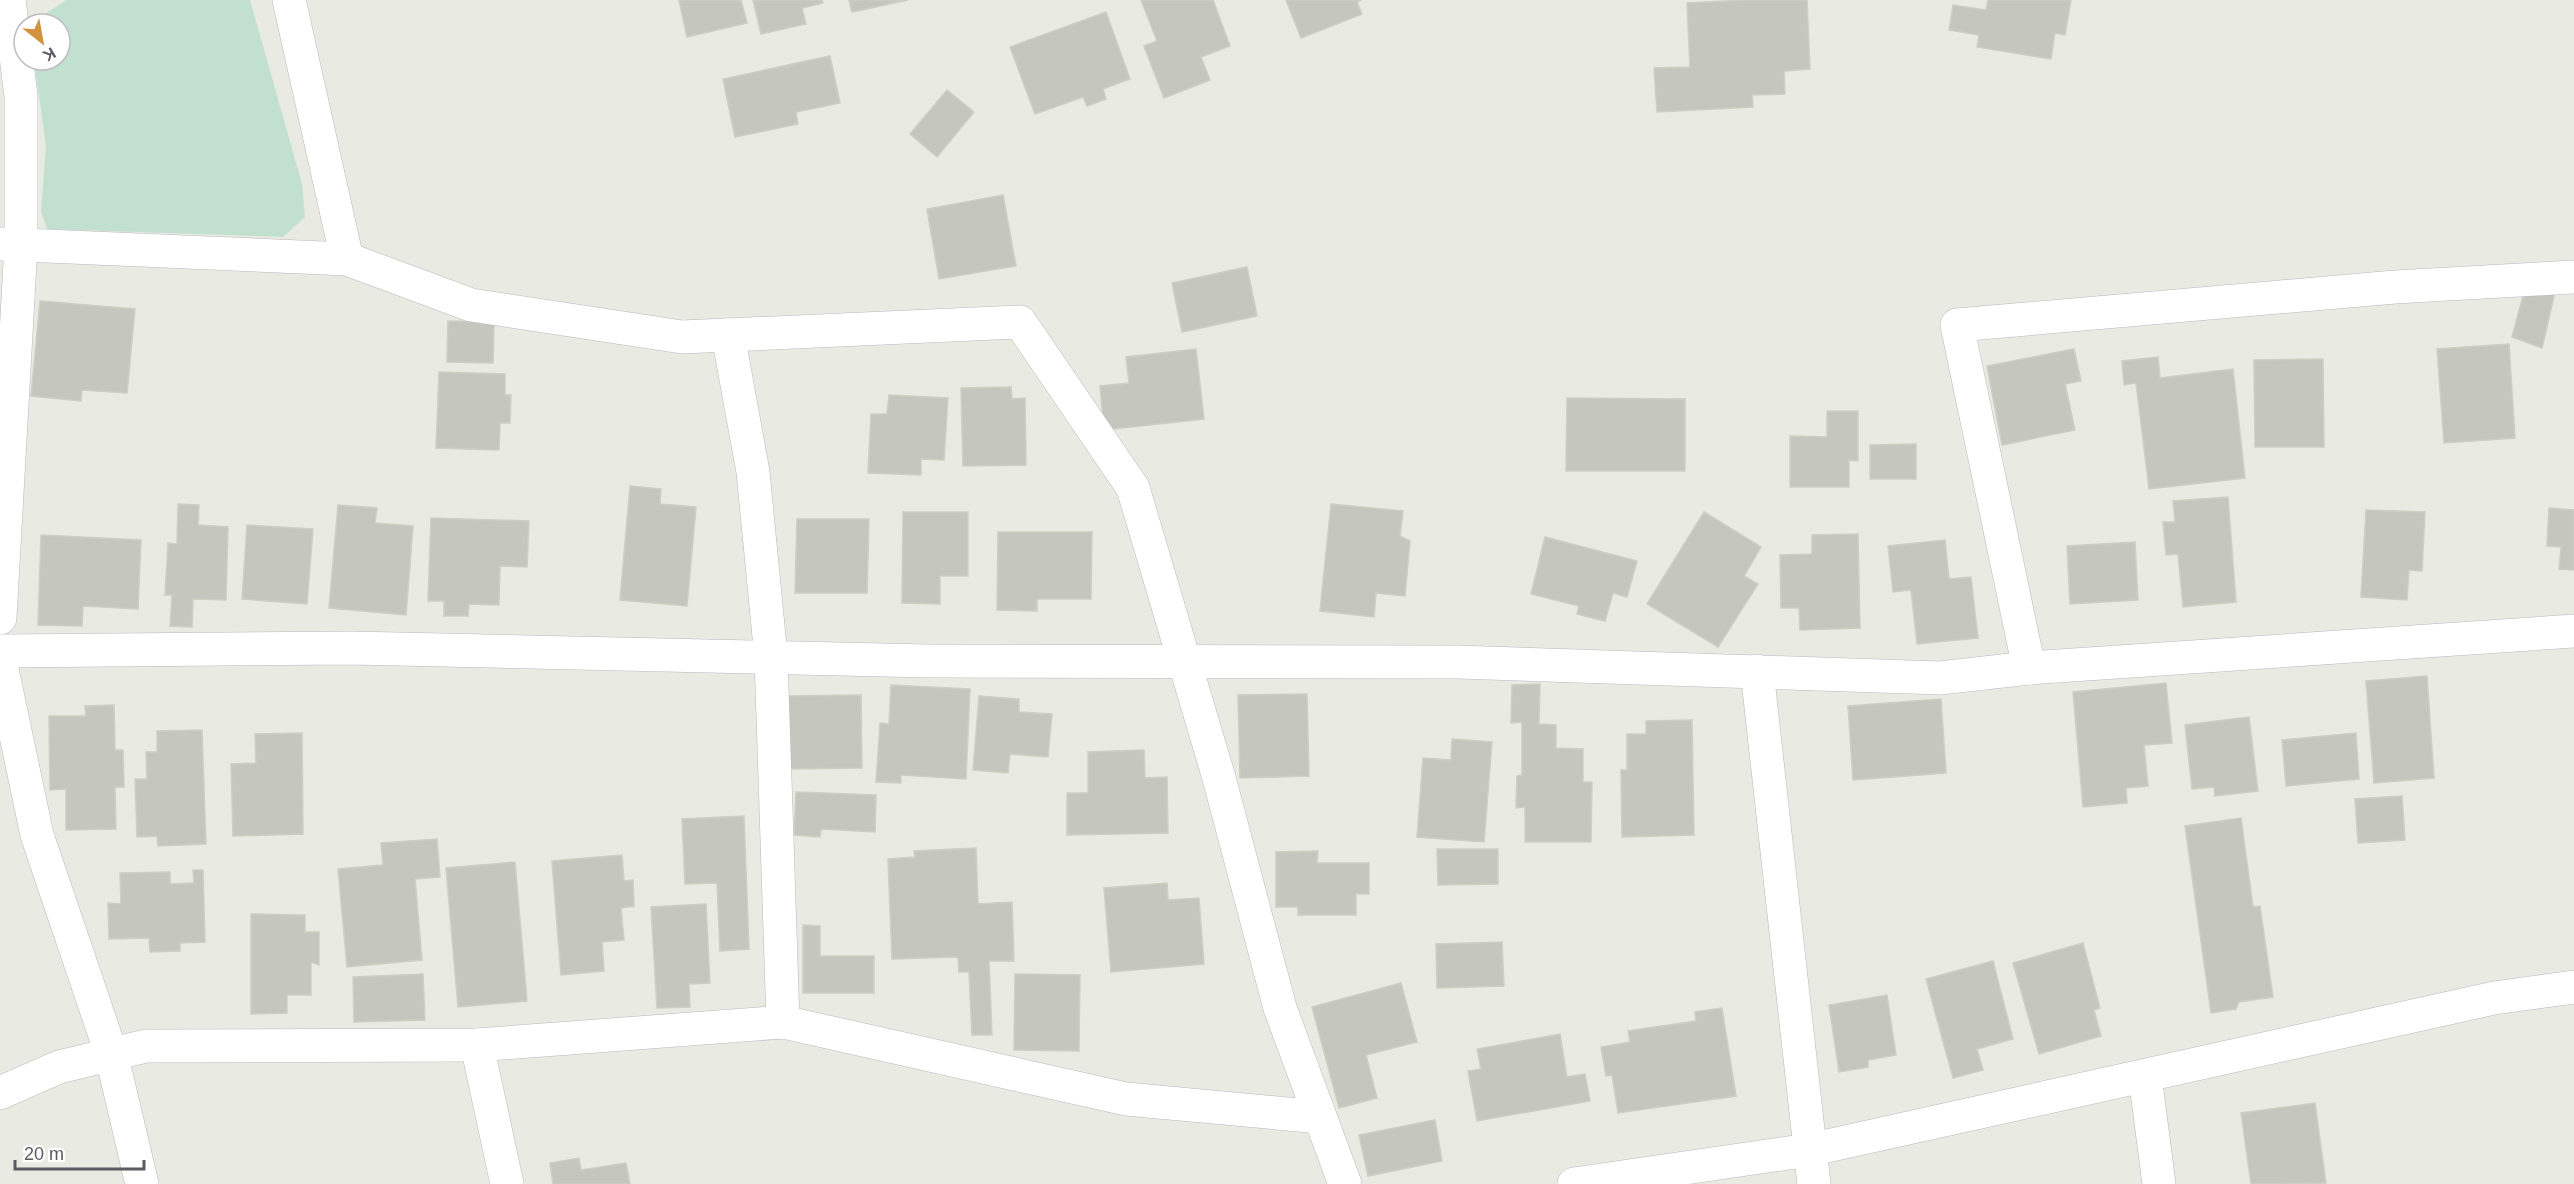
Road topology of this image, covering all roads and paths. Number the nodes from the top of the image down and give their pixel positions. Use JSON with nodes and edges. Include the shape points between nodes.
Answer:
{"nodes":[{"id":1,"x":9,"y":0,"type":"edge"},
{"id":2,"x":289,"y":0,"type":"edge"},
{"id":3,"x":11,"y":244,"type":"edge"},
{"id":4,"x":347,"y":259,"type":"junction"},
{"id":5,"x":2574,"y":277,"type":"edge"},
{"id":6,"x":728,"y":335,"type":"junction"},
{"id":7,"x":0,"y":618,"type":"edge"},
{"id":8,"x":2574,"y":631,"type":"edge"},
{"id":9,"x":0,"y":651,"type":"edge"},
{"id":10,"x":771,"y":657,"type":"junction"},
{"id":11,"x":0,"y":660,"type":"edge"},
{"id":12,"x":1185,"y":662,"type":"junction"},
{"id":13,"x":2029,"y":668,"type":"junction"},
{"id":14,"x":1757,"y":671,"type":"junction"},
{"id":15,"x":2574,"y":987,"type":"edge"},
{"id":16,"x":783,"y":1022,"type":"junction"},
{"id":17,"x":477,"y":1045,"type":"junction"},
{"id":18,"x":111,"y":1053,"type":"junction"},
{"id":19,"x":2145,"y":1076,"type":"junction"},
{"id":20,"x":0,"y":1093,"type":"edge"},
{"id":21,"x":1320,"y":1117,"type":"junction"},
{"id":22,"x":1809,"y":1150,"type":"junction"},
{"id":23,"x":142,"y":1184,"type":"edge"},
{"id":24,"x":507,"y":1184,"type":"edge"},
{"id":25,"x":1345,"y":1184,"type":"edge"},
{"id":26,"x":1574,"y":1184,"type":"edge"},
{"id":27,"x":1814,"y":1184,"type":"edge"},
{"id":28,"x":2159,"y":1184,"type":"edge"}],
"edges":[{"from":1,"to":3,"type":"street","via":[[21,96]]},
{"from":2,"to":4,"type":"street"},
{"from":3,"to":4,"type":"street"},
{"from":3,"to":7,"type":"street"},
{"from":4,"to":6,"type":"street","via":[[471,305],[682,337]]},
{"from":5,"to":13,"type":"street","via":[[2395,287],[1957,325]]},
{"from":6,"to":10,"type":"street","via":[[753,472]]},
{"from":6,"to":12,"type":"street","via":[[1020,322],[1133,488]]},
{"from":8,"to":13,"type":"street"},
{"from":9,"to":10,"type":"street","via":[[352,648]]},
{"from":10,"to":12,"type":"street"},
{"from":10,"to":16,"type":"street"},
{"from":11,"to":18,"type":"street","via":[[37,835]]},
{"from":12,"to":14,"type":"street","via":[[1457,662]]},
{"from":12,"to":21,"type":"street","via":[[1280,1008]]},
{"from":13,"to":14,"type":"street","via":[[1940,678]]},
{"from":14,"to":22,"type":"street"},
{"from":15,"to":19,"type":"street","via":[[2494,998]]},
{"from":16,"to":17,"type":"street"},
{"from":16,"to":21,"type":"street","via":[[1126,1099]]},
{"from":17,"to":18,"type":"street","via":[[146,1046]]},
{"from":17,"to":24,"type":"street"},
{"from":18,"to":20,"type":"street","via":[[59,1066]]},
{"from":18,"to":23,"type":"street"},
{"from":19,"to":22,"type":"street"},
{"from":19,"to":28,"type":"street"},
{"from":21,"to":25,"type":"street"},
{"from":22,"to":26,"type":"street"},
{"from":22,"to":27,"type":"street"}]}
